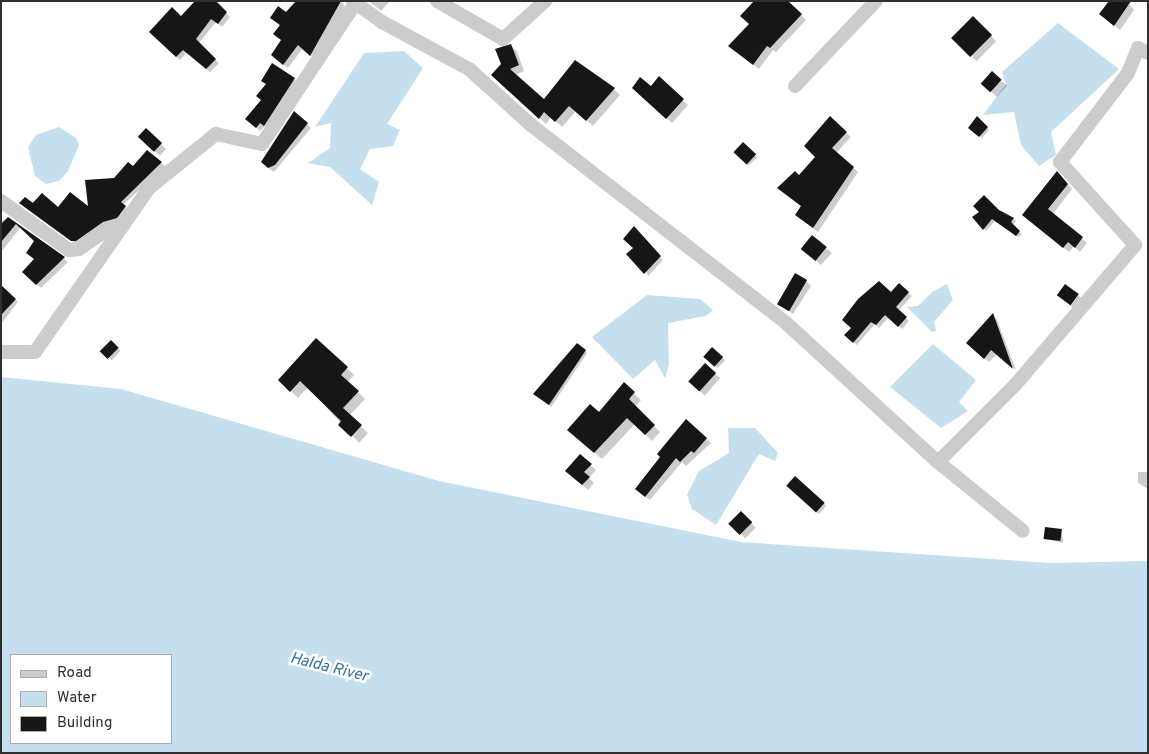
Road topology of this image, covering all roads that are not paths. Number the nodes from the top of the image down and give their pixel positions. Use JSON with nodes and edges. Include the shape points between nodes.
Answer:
{"nodes":[{"id":1,"x":437,"y":1,"type":"edge"},
{"id":2,"x":545,"y":1,"type":"edge"},
{"id":3,"x":876,"y":1,"type":"edge"},
{"id":4,"x":355,"y":2,"type":"edge"},
{"id":5,"x":1148,"y":53,"type":"edge"},
{"id":6,"x":795,"y":86,"type":"dead end"},
{"id":7,"x":1,"y":200,"type":"edge"},
{"id":8,"x":124,"y":226,"type":"junction"},
{"id":9,"x":1,"y":352,"type":"edge"},
{"id":10,"x":938,"y":462,"type":"junction"},
{"id":11,"x":1023,"y":531,"type":"dead end"}],
"edges":[{"from":1,"to":2,"type":"street","via":[[504,39]]},
{"from":3,"to":6,"type":"street"},
{"from":4,"to":8,"type":"street","via":[[262,144],[216,134],[149,188]]},
{"from":4,"to":10,"type":"street","via":[[382,22],[469,69],[531,125],[785,322]]},
{"from":5,"to":10,"type":"street","via":[[1138,48],[1128,73],[1060,162],[1135,245],[1016,384]]},
{"from":7,"to":8,"type":"street","via":[[69,250],[79,249],[108,229]]},
{"from":8,"to":9,"type":"street","via":[[35,352]]},
{"from":10,"to":11,"type":"street"}]}
